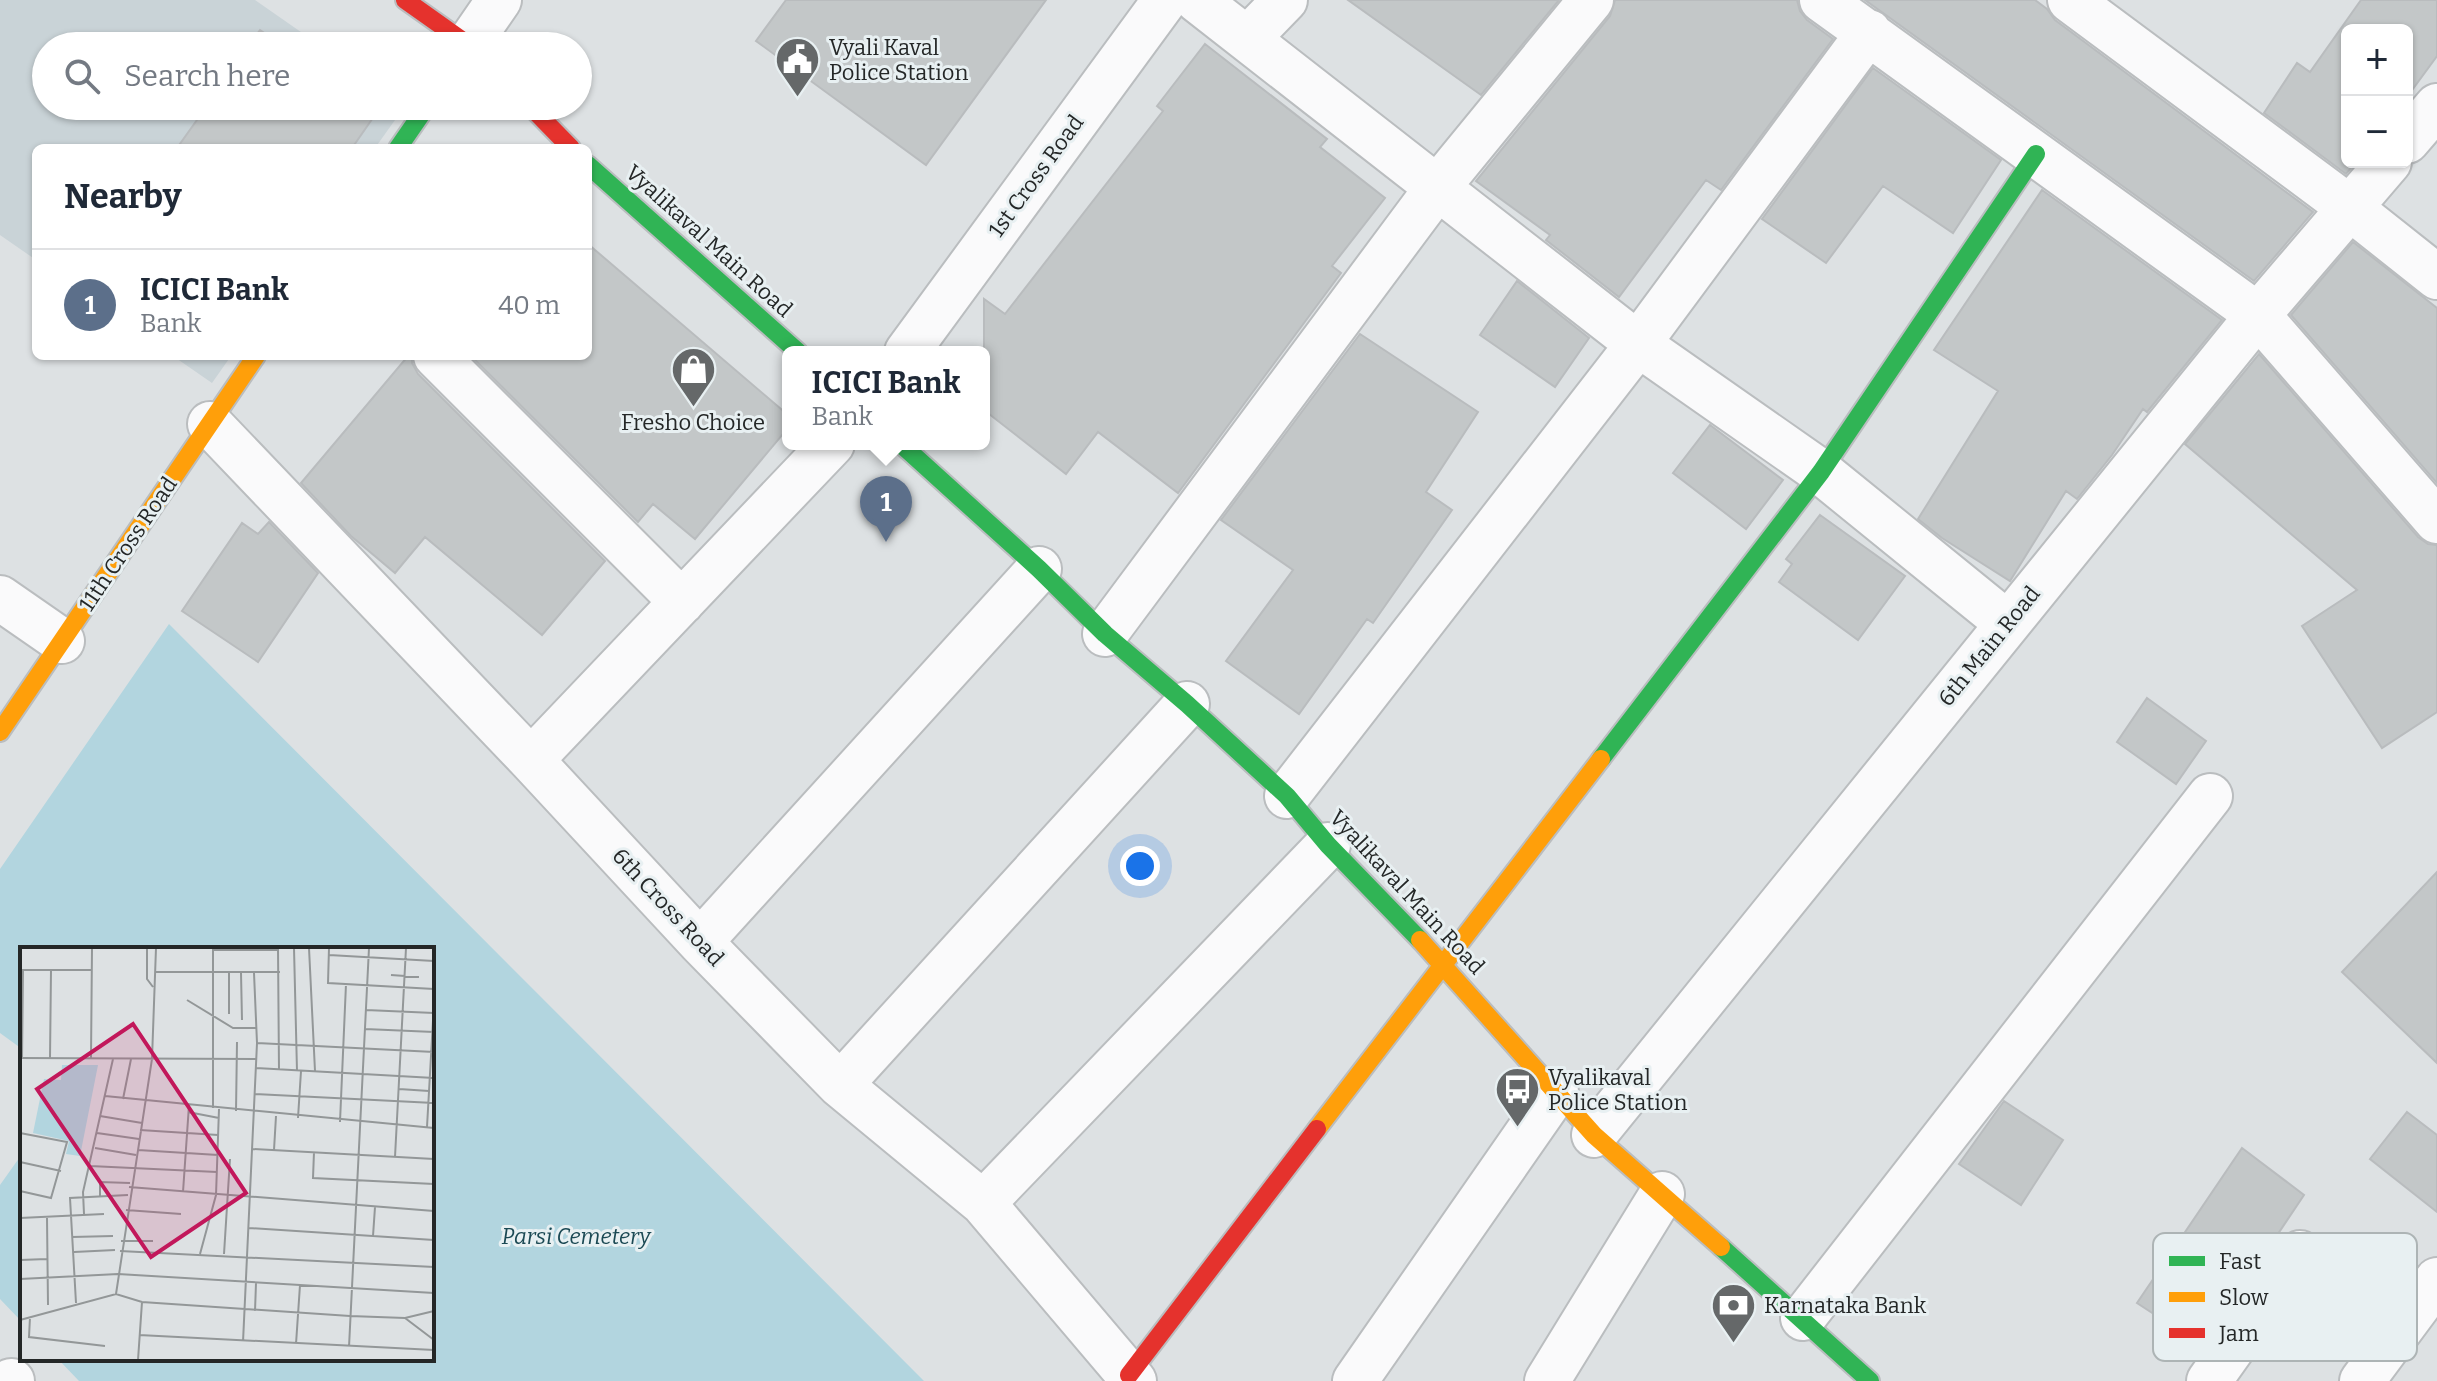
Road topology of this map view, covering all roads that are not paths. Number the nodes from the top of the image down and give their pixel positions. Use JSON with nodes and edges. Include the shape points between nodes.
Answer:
{"nodes":[{"id":1,"x":405,"y":0,"type":"edge"},
{"id":2,"x":499,"y":0,"type":"edge"},
{"id":3,"x":1165,"y":0,"type":"edge"},
{"id":4,"x":1197,"y":0,"type":"edge"},
{"id":5,"x":1285,"y":0,"type":"edge"},
{"id":6,"x":1591,"y":0,"type":"edge"},
{"id":7,"x":1822,"y":0,"type":"edge"},
{"id":8,"x":2070,"y":0,"type":"edge"},
{"id":9,"x":450,"y":32,"type":"edge"},
{"id":10,"x":478,"y":32,"type":"edge"},
{"id":11,"x":1869,"y":32,"type":"junction"},
{"id":12,"x":1247,"y":39,"type":"junction"},
{"id":13,"x":2437,"y":106,"type":"edge"},
{"id":14,"x":417,"y":120,"type":"edge"},
{"id":15,"x":544,"y":120,"type":"edge"},
{"id":16,"x":2413,"y":134,"type":"edge"},
{"id":17,"x":401,"y":144,"type":"edge"},
{"id":18,"x":567,"y":144,"type":"edge"},
{"id":19,"x":2036,"y":154,"type":"junction"},
{"id":20,"x":2384,"y":168,"type":"edge"},
{"id":21,"x":592,"y":169,"type":"edge"},
{"id":22,"x":1437,"y":188,"type":"junction"},
{"id":23,"x":2350,"y":208,"type":"junction"},
{"id":24,"x":2437,"y":277,"type":"edge"},
{"id":25,"x":2258,"y":315,"type":"junction"},
{"id":26,"x":1638,"y":344,"type":"junction"},
{"id":27,"x":791,"y":346,"type":"edge"},
{"id":28,"x":911,"y":346,"type":"edge"},
{"id":29,"x":253,"y":360,"type":"edge"},
{"id":30,"x":440,"y":360,"type":"edge"},
{"id":31,"x":210,"y":424,"type":"junction"},
{"id":32,"x":826,"y":450,"type":"edge"},
{"id":33,"x":908,"y":450,"type":"edge"},
{"id":34,"x":1821,"y":472,"type":"junction"},
{"id":35,"x":2437,"y":521,"type":"edge"},
{"id":36,"x":1039,"y":569,"type":"junction"},
{"id":37,"x":0,"y":598,"type":"edge"},
{"id":38,"x":682,"y":602,"type":"junction"},
{"id":39,"x":2007,"y":623,"type":"junction"},
{"id":40,"x":1105,"y":634,"type":"junction"},
{"id":41,"x":62,"y":641,"type":"junction"},
{"id":42,"x":1187,"y":704,"type":"junction"},
{"id":43,"x":0,"y":732,"type":"edge"},
{"id":44,"x":531,"y":760,"type":"junction"},
{"id":45,"x":1287,"y":796,"type":"junction"},
{"id":46,"x":2210,"y":796,"type":"dead end"},
{"id":47,"x":1328,"y":845,"type":"junction"},
{"id":48,"x":700,"y":942,"type":"junction"},
{"id":49,"x":1444,"y":964,"type":"junction"},
{"id":50,"x":840,"y":1085,"type":"junction"},
{"id":51,"x":1556,"y":1092,"type":"junction"},
{"id":52,"x":1594,"y":1135,"type":"junction"},
{"id":53,"x":1662,"y":1194,"type":"junction"},
{"id":54,"x":983,"y":1203,"type":"junction"},
{"id":55,"x":2437,"y":1280,"type":"edge"},
{"id":56,"x":2417,"y":1307,"type":"edge"},
{"id":57,"x":1803,"y":1318,"type":"junction"},
{"id":58,"x":2223,"y":1361,"type":"edge"},
{"id":59,"x":2377,"y":1361,"type":"edge"},
{"id":60,"x":1132,"y":1378,"type":"edge"},
{"id":61,"x":1355,"y":1381,"type":"edge"},
{"id":62,"x":1547,"y":1381,"type":"edge"},
{"id":63,"x":1870,"y":1381,"type":"edge"},
{"id":64,"x":2209,"y":1381,"type":"edge"},
{"id":65,"x":2362,"y":1381,"type":"edge"}],
"edges":[{"from":1,"to":9,"type":"street"},
{"from":2,"to":10,"type":"street"},
{"from":3,"to":28,"type":"street","name":"1st Cross Road"},
{"from":4,"to":12,"type":"street"},
{"from":5,"to":12,"type":"street"},
{"from":6,"to":22,"type":"street"},
{"from":7,"to":11,"type":"street"},
{"from":8,"to":23,"type":"street"},
{"from":11,"to":19,"type":"street"},
{"from":11,"to":26,"type":"street"},
{"from":12,"to":22,"type":"street"},
{"from":13,"to":16,"type":"street"},
{"from":14,"to":17,"type":"street"},
{"from":15,"to":18,"type":"street"},
{"from":19,"to":25,"type":"street"},
{"from":19,"to":34,"type":"street"},
{"from":20,"to":23,"type":"street","name":"6th Main Road"},
{"from":21,"to":27,"type":"street","name":"Vyalikaval Main Road"},
{"from":22,"to":26,"type":"street"},
{"from":22,"to":40,"type":"street"},
{"from":23,"to":24,"type":"street"},
{"from":23,"to":25,"type":"street","name":"6th Main Road"},
{"from":25,"to":35,"type":"street"},
{"from":25,"to":39,"type":"street","name":"6th Main Road"},
{"from":26,"to":34,"type":"street"},
{"from":26,"to":45,"type":"street"},
{"from":29,"to":31,"type":"street","name":"11th Cross Road"},
{"from":30,"to":38,"type":"street"},
{"from":31,"to":41,"type":"street","name":"11th Cross Road"},
{"from":31,"to":44,"type":"street","name":"6th Cross Road"},
{"from":32,"to":38,"type":"street"},
{"from":33,"to":36,"type":"street","name":"Vyalikaval Main Road"},
{"from":34,"to":39,"type":"street"},
{"from":34,"to":49,"type":"street"},
{"from":36,"to":40,"type":"street","name":"Vyalikaval Main Road"},
{"from":36,"to":48,"type":"street"},
{"from":37,"to":41,"type":"street"},
{"from":38,"to":44,"type":"street"},
{"from":39,"to":52,"type":"street","name":"6th Main Road"},
{"from":40,"to":42,"type":"street","name":"Vyalikaval Main Road"},
{"from":41,"to":43,"type":"street","name":"11th Cross Road"},
{"from":42,"to":45,"type":"street","name":"Vyalikaval Main Road"},
{"from":42,"to":50,"type":"street"},
{"from":44,"to":48,"type":"street","name":"6th Cross Road"},
{"from":45,"to":47,"type":"street","name":"Vyalikaval Main Road"},
{"from":46,"to":57,"type":"street"},
{"from":47,"to":49,"type":"street","name":"Vyalikaval Main Road"},
{"from":47,"to":54,"type":"street"},
{"from":48,"to":50,"type":"street","name":"6th Cross Road"},
{"from":49,"to":51,"type":"street","name":"Vyalikaval Main Road"},
{"from":49,"to":60,"type":"street"},
{"from":50,"to":54,"type":"street","name":"6th Cross Road"},
{"from":51,"to":52,"type":"street","name":"Vyalikaval Main Road"},
{"from":51,"to":61,"type":"street"},
{"from":52,"to":53,"type":"street","name":"Vyalikaval Main Road"},
{"from":53,"to":57,"type":"street","name":"Vyalikaval Main Road"},
{"from":53,"to":62,"type":"street"},
{"from":54,"to":60,"type":"street","name":"6th Cross Road"},
{"from":55,"to":56,"type":"street"},
{"from":57,"to":63,"type":"street","name":"Vyalikaval Main Road"},
{"from":58,"to":64,"type":"street"},
{"from":59,"to":65,"type":"street"}]}
